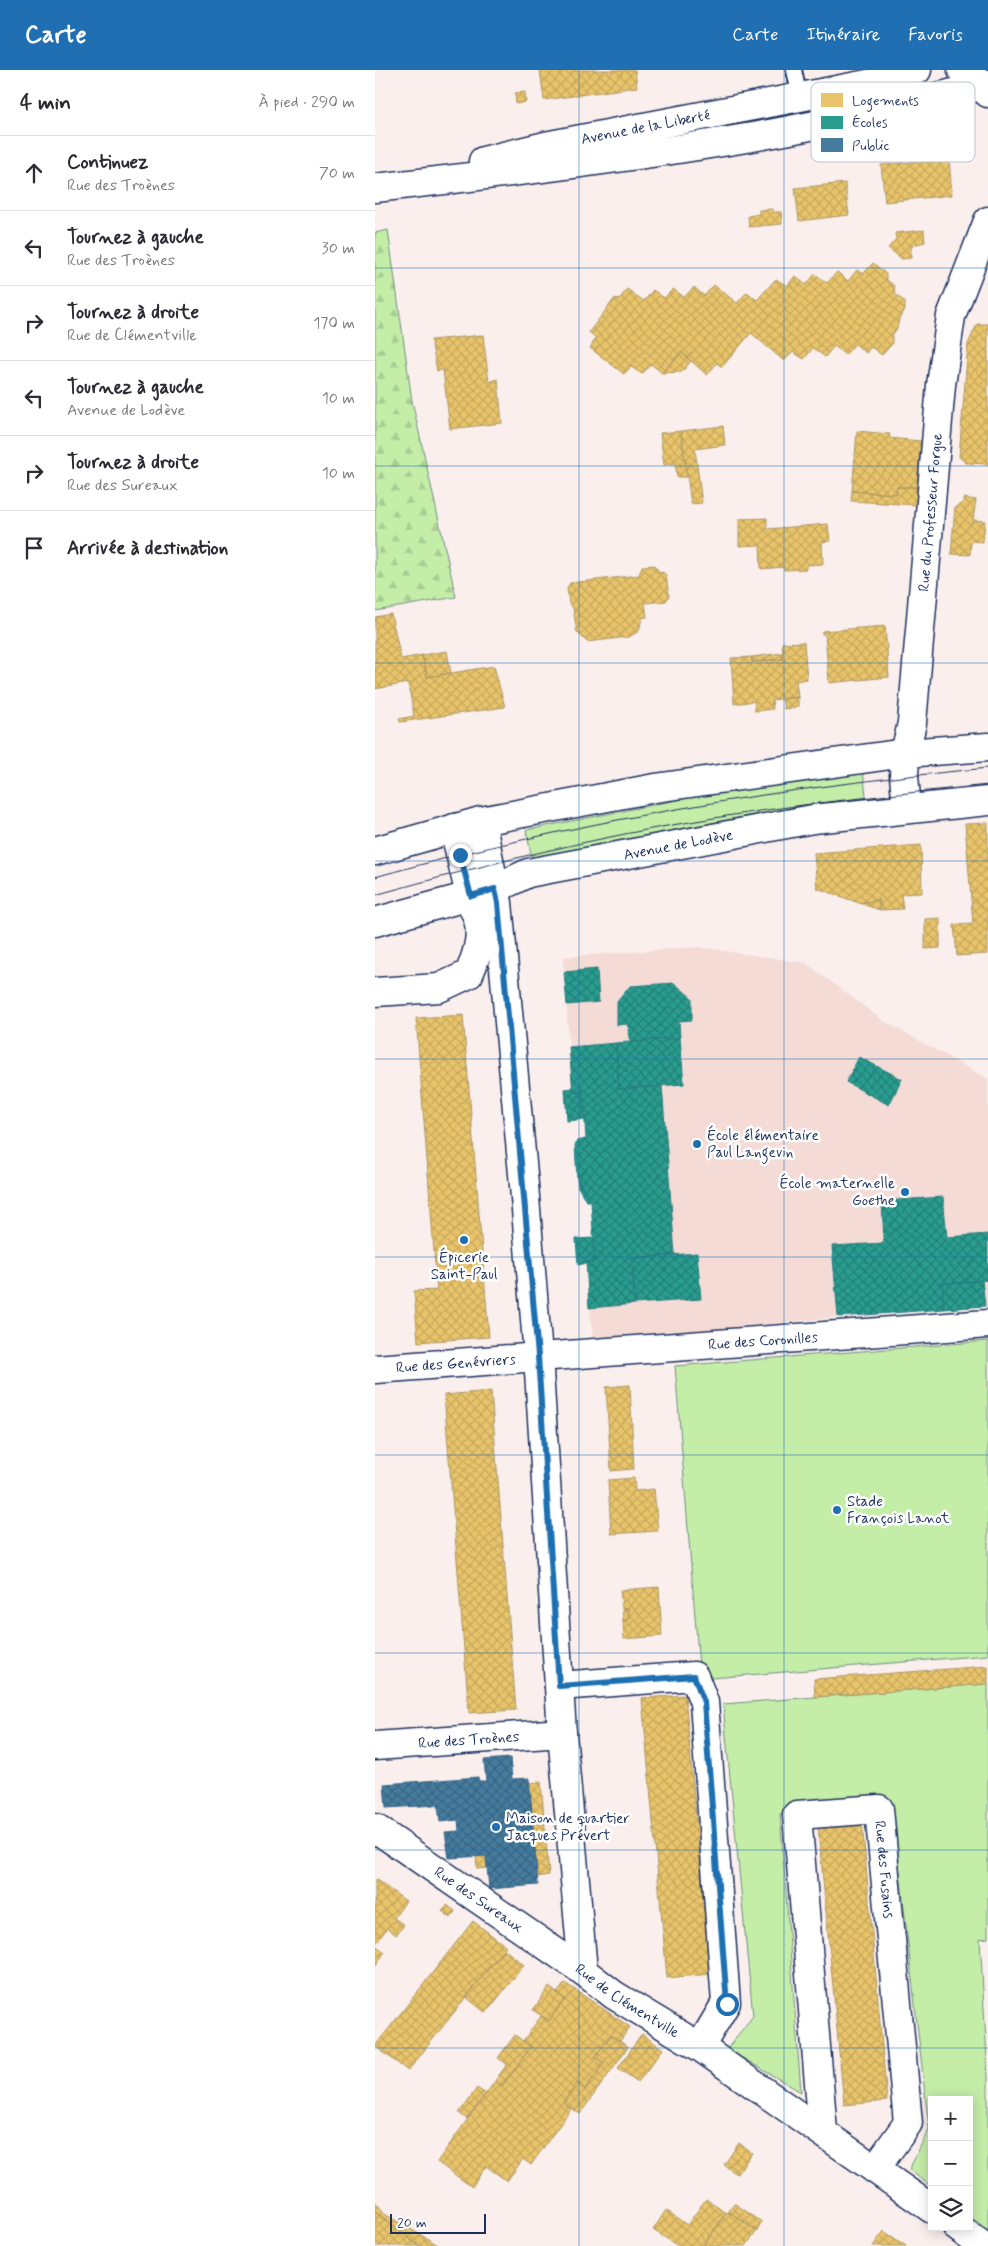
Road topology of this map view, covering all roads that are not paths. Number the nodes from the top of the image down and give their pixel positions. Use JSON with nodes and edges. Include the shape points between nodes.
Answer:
{"nodes":[{"id":1,"x":794,"y":70,"type":"edge"},
{"id":2,"x":917,"y":70,"type":"edge"},
{"id":3,"x":878,"y":82,"type":"edge"},
{"id":4,"x":811,"y":96,"type":"edge"},
{"id":5,"x":801,"y":98,"type":"junction"},
{"id":6,"x":811,"y":125,"type":"edge"},
{"id":7,"x":375,"y":187,"type":"edge"},
{"id":8,"x":988,"y":221,"type":"edge"},
{"id":9,"x":988,"y":747,"type":"edge"},
{"id":10,"x":905,"y":753,"type":"junction"},
{"id":11,"x":988,"y":801,"type":"edge"},
{"id":12,"x":907,"y":808,"type":"junction"},
{"id":13,"x":481,"y":821,"type":"junction"},
{"id":14,"x":454,"y":828,"type":"junction"},
{"id":15,"x":375,"y":851,"type":"edge"},
{"id":16,"x":483,"y":892,"type":"junction"},
{"id":17,"x":375,"y":922,"type":"edge"},
{"id":18,"x":375,"y":992,"type":"edge"},
{"id":19,"x":988,"y":1324,"type":"edge"},
{"id":20,"x":538,"y":1356,"type":"junction"},
{"id":21,"x":375,"y":1369,"type":"edge"},
{"id":22,"x":559,"y":1686,"type":"junction"},
{"id":23,"x":563,"y":1733,"type":"junction"},
{"id":24,"x":375,"y":1746,"type":"edge"},
{"id":25,"x":375,"y":1828,"type":"edge"},
{"id":26,"x":583,"y":1971,"type":"junction"},
{"id":27,"x":700,"y":2047,"type":"junction"},
{"id":28,"x":823,"y":2132,"type":"junction"},
{"id":29,"x":875,"y":2168,"type":"junction"},
{"id":30,"x":928,"y":2206,"type":"edge"},
{"id":31,"x":962,"y":2231,"type":"edge"},
{"id":32,"x":983,"y":2246,"type":"edge"}],
"edges":[{"from":1,"to":5,"type":"lane"},
{"from":2,"to":3,"type":"street","name":"Avenue de la Liberté"},
{"from":4,"to":5,"type":"street","name":"Avenue de la Liberté"},
{"from":5,"to":7,"type":"street","name":"Avenue de la Liberté","via":[[545,146]]},
{"from":6,"to":7,"type":"street","name":"Avenue de la Liberté","via":[[530,171]]},
{"from":8,"to":10,"type":"street","name":"Rue du Professeur Forgue","via":[[951,316],[941,385],[912,723]]},
{"from":9,"to":10,"type":"street"},
{"from":10,"to":12,"type":"street","name":"Rue du Professeur Forgue"},
{"from":10,"to":13,"type":"street","via":[[655,788]]},
{"from":11,"to":12,"type":"street","name":"Avenue de Lodève"},
{"from":12,"to":16,"type":"street","name":"Avenue de Lodève","via":[[813,819],[528,873]]},
{"from":13,"to":14,"type":"street"},
{"from":13,"to":16,"type":"street","name":"Rue de Clémentville"},
{"from":14,"to":15,"type":"street"},
{"from":14,"to":16,"type":"street"},
{"from":16,"to":17,"type":"street","name":"Avenue de Lodève"},
{"from":16,"to":18,"type":"street","via":[[473,908],[479,918],[480,934],[477,957],[469,974],[439,988]]},
{"from":16,"to":20,"type":"street","name":"Rue de Clémentville","via":[[500,922]]},
{"from":19,"to":20,"type":"street","name":"Rue des Coronilles"},
{"from":20,"to":21,"type":"street","name":"Rue des Genévriers"},
{"from":20,"to":22,"type":"street","name":"Rue de Clémentville"},
{"from":22,"to":23,"type":"street","name":"Rue de Clémentville"},
{"from":22,"to":27,"type":"street","via":[[694,1676],[704,1702],[727,2004]]},
{"from":23,"to":24,"type":"street","name":"Rue des Troènes"},
{"from":23,"to":26,"type":"street","name":"Rue de Clémentville"},
{"from":25,"to":26,"type":"street","name":"Rue des Sureaux"},
{"from":26,"to":27,"type":"street","name":"Rue de Clémentville","via":[[614,1995]]},
{"from":27,"to":28,"type":"street","name":"Rue de Clémentville"},
{"from":28,"to":29,"type":"street","name":"Rue de Clémentville"},
{"from":28,"to":29,"type":"street","name":"Rue des Fusains","via":[[797,1815],[879,1809],[908,2123]]},
{"from":29,"to":30,"type":"street","name":"Rue de Clémentville"},
{"from":31,"to":32,"type":"street"}]}
